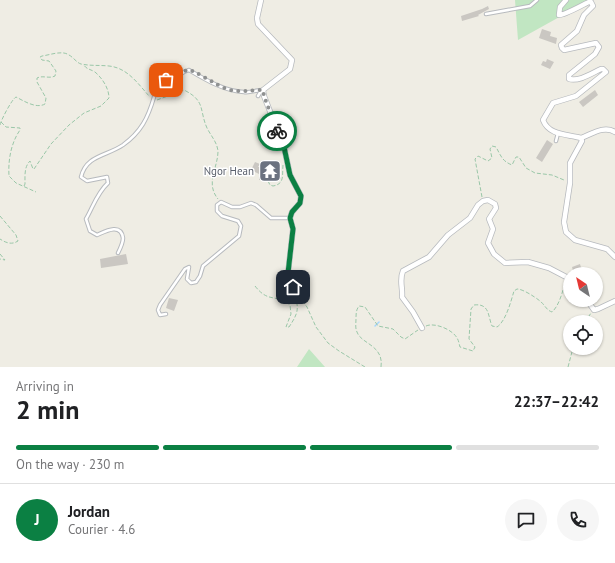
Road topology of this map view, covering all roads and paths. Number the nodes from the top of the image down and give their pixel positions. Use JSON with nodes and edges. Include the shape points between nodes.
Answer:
{"nodes":[{"id":1,"x":261,"y":0,"type":"edge"},
{"id":2,"x":537,"y":0,"type":"edge"},
{"id":3,"x":566,"y":0,"type":"edge"},
{"id":4,"x":486,"y":14,"type":"dead end"},
{"id":5,"x":83,"y":64,"type":"junction"},
{"id":6,"x":262,"y":90,"type":"junction"},
{"id":7,"x":258,"y":96,"type":"dead end"},
{"id":8,"x":153,"y":100,"type":"junction"},
{"id":9,"x":0,"y":120,"type":"edge"},
{"id":10,"x":0,"y":125,"type":"edge"},
{"id":11,"x":615,"y":132,"type":"edge"},
{"id":12,"x":558,"y":133,"type":"junction"},
{"id":13,"x":581,"y":138,"type":"junction"},
{"id":14,"x":556,"y":141,"type":"dead end"},
{"id":15,"x":283,"y":159,"type":"dead end"},
{"id":16,"x":268,"y":181,"type":"dead end"},
{"id":17,"x":570,"y":183,"type":"junction"},
{"id":18,"x":24,"y":186,"type":"junction"},
{"id":19,"x":36,"y":192,"type":"dead end"},
{"id":20,"x":483,"y":201,"type":"junction"},
{"id":21,"x":221,"y":202,"type":"junction"},
{"id":22,"x":0,"y":216,"type":"edge"},
{"id":23,"x":290,"y":218,"type":"junction"},
{"id":24,"x":0,"y":239,"type":"edge"},
{"id":25,"x":118,"y":253,"type":"dead end"},
{"id":26,"x":0,"y":254,"type":"edge"},
{"id":27,"x":615,"y":257,"type":"edge"},
{"id":28,"x":0,"y":259,"type":"edge"},
{"id":29,"x":563,"y":276,"type":"edge"},
{"id":30,"x":255,"y":286,"type":"dead end"},
{"id":31,"x":293,"y":287,"type":"junction"},
{"id":32,"x":563,"y":292,"type":"edge"},
{"id":33,"x":615,"y":301,"type":"edge"},
{"id":34,"x":592,"y":307,"type":"edge"},
{"id":35,"x":594,"y":310,"type":"junction"},
{"id":36,"x":166,"y":314,"type":"dead end"},
{"id":37,"x":590,"y":315,"type":"edge"},
{"id":38,"x":422,"y":328,"type":"junction"},
{"id":39,"x":571,"y":355,"type":"edge"},
{"id":40,"x":365,"y":367,"type":"edge"},
{"id":41,"x":380,"y":367,"type":"edge"},
{"id":42,"x":568,"y":367,"type":"edge"}],
"edges":[{"from":1,"to":6,"type":"street","via":[[258,24],[292,60],[290,69]]},
{"from":2,"to":4,"type":"lane","via":[[530,6]]},
{"from":3,"to":12,"type":"street","via":[[560,7],[559,15],[589,2],[593,6],[584,15],[577,31],[561,45],[562,48],[564,50],[596,43],[599,47],[595,54],[569,75],[569,79],[580,79],[601,69],[606,72],[576,96],[551,105],[544,122]]},
{"from":5,"to":8,"type":"path","via":[[112,66],[129,74]]},
{"from":5,"to":9,"type":"path","via":[[63,52],[40,57],[49,62],[56,71],[51,78],[38,78],[46,98],[45,104],[33,105],[13,98]]},
{"from":5,"to":18,"type":"path","via":[[102,79],[108,98],[101,106],[84,113],[69,125],[51,144],[34,169],[30,161],[28,162]]},
{"from":6,"to":7,"type":"lane"},
{"from":6,"to":8,"type":"lane","via":[[245,92],[227,89],[189,70],[184,70],[166,80],[155,80]]},
{"from":6,"to":23,"type":"street","via":[[284,147],[290,175],[301,199],[290,214]]},
{"from":8,"to":21,"type":"path","via":[[184,90],[198,101],[218,151],[212,188]]},
{"from":8,"to":25,"type":"lane","via":[[146,120],[137,133],[122,146],[98,155],[83,170],[81,177],[87,181],[107,177],[108,183],[98,194],[86,219],[90,231],[97,235],[109,229],[120,232],[123,238]]},
{"from":9,"to":10,"type":"path"},
{"from":9,"to":18,"type":"path","via":[[6,127],[20,128],[12,145],[9,176]]},
{"from":11,"to":13,"type":"street","via":[[603,130]]},
{"from":12,"to":13,"type":"street"},
{"from":12,"to":14,"type":"lane"},
{"from":13,"to":17,"type":"street","via":[[580,146],[570,163]]},
{"from":15,"to":16,"type":"path","via":[[284,178],[273,186]]},
{"from":17,"to":20,"type":"path","via":[[552,174],[535,173],[526,168],[519,157],[516,157],[512,165],[505,162],[496,147],[492,146],[492,158],[488,161],[478,156],[475,159]]},
{"from":17,"to":27,"type":"street","via":[[564,222],[566,232],[575,240],[607,249]]},
{"from":18,"to":19,"type":"path"},
{"from":20,"to":29,"type":"street","via":[[495,204],[496,208],[489,219],[492,229],[488,243],[494,254],[506,263],[528,262],[549,268]]},
{"from":20,"to":38,"type":"street","via":[[470,218],[448,235],[429,257],[403,271],[400,278],[402,298]]},
{"from":21,"to":23,"type":"lane","via":[[232,207],[251,203],[271,218]]},
{"from":21,"to":36,"type":"lane","via":[[217,210],[222,216],[238,221],[241,226],[239,236],[203,266],[196,282],[191,283],[187,279],[189,267],[184,269],[160,305],[160,315]]},
{"from":22,"to":24,"type":"path","via":[[18,241],[13,244]]},
{"from":23,"to":31,"type":"street","via":[[293,229],[288,273]]},
{"from":26,"to":28,"type":"path","via":[[5,260]]},
{"from":30,"to":31,"type":"path","via":[[261,294],[280,299],[290,305],[291,314],[286,327],[289,327],[297,315],[298,306]]},
{"from":31,"to":40,"type":"path","via":[[328,343]]},
{"from":32,"to":38,"type":"path","via":[[552,312],[520,288],[514,291],[512,303],[502,323],[497,327],[491,324],[487,309],[481,305],[474,305],[471,309],[469,338],[475,347],[474,351],[460,347],[456,336],[439,326],[430,324]]},
{"from":33,"to":35,"type":"street"},
{"from":34,"to":35,"type":"street"},
{"from":35,"to":37,"type":"path"},
{"from":38,"to":41,"type":"path","via":[[405,339],[393,329],[378,326],[365,307],[359,306],[356,331],[373,346],[382,361]]},
{"from":39,"to":42,"type":"path"}]}
